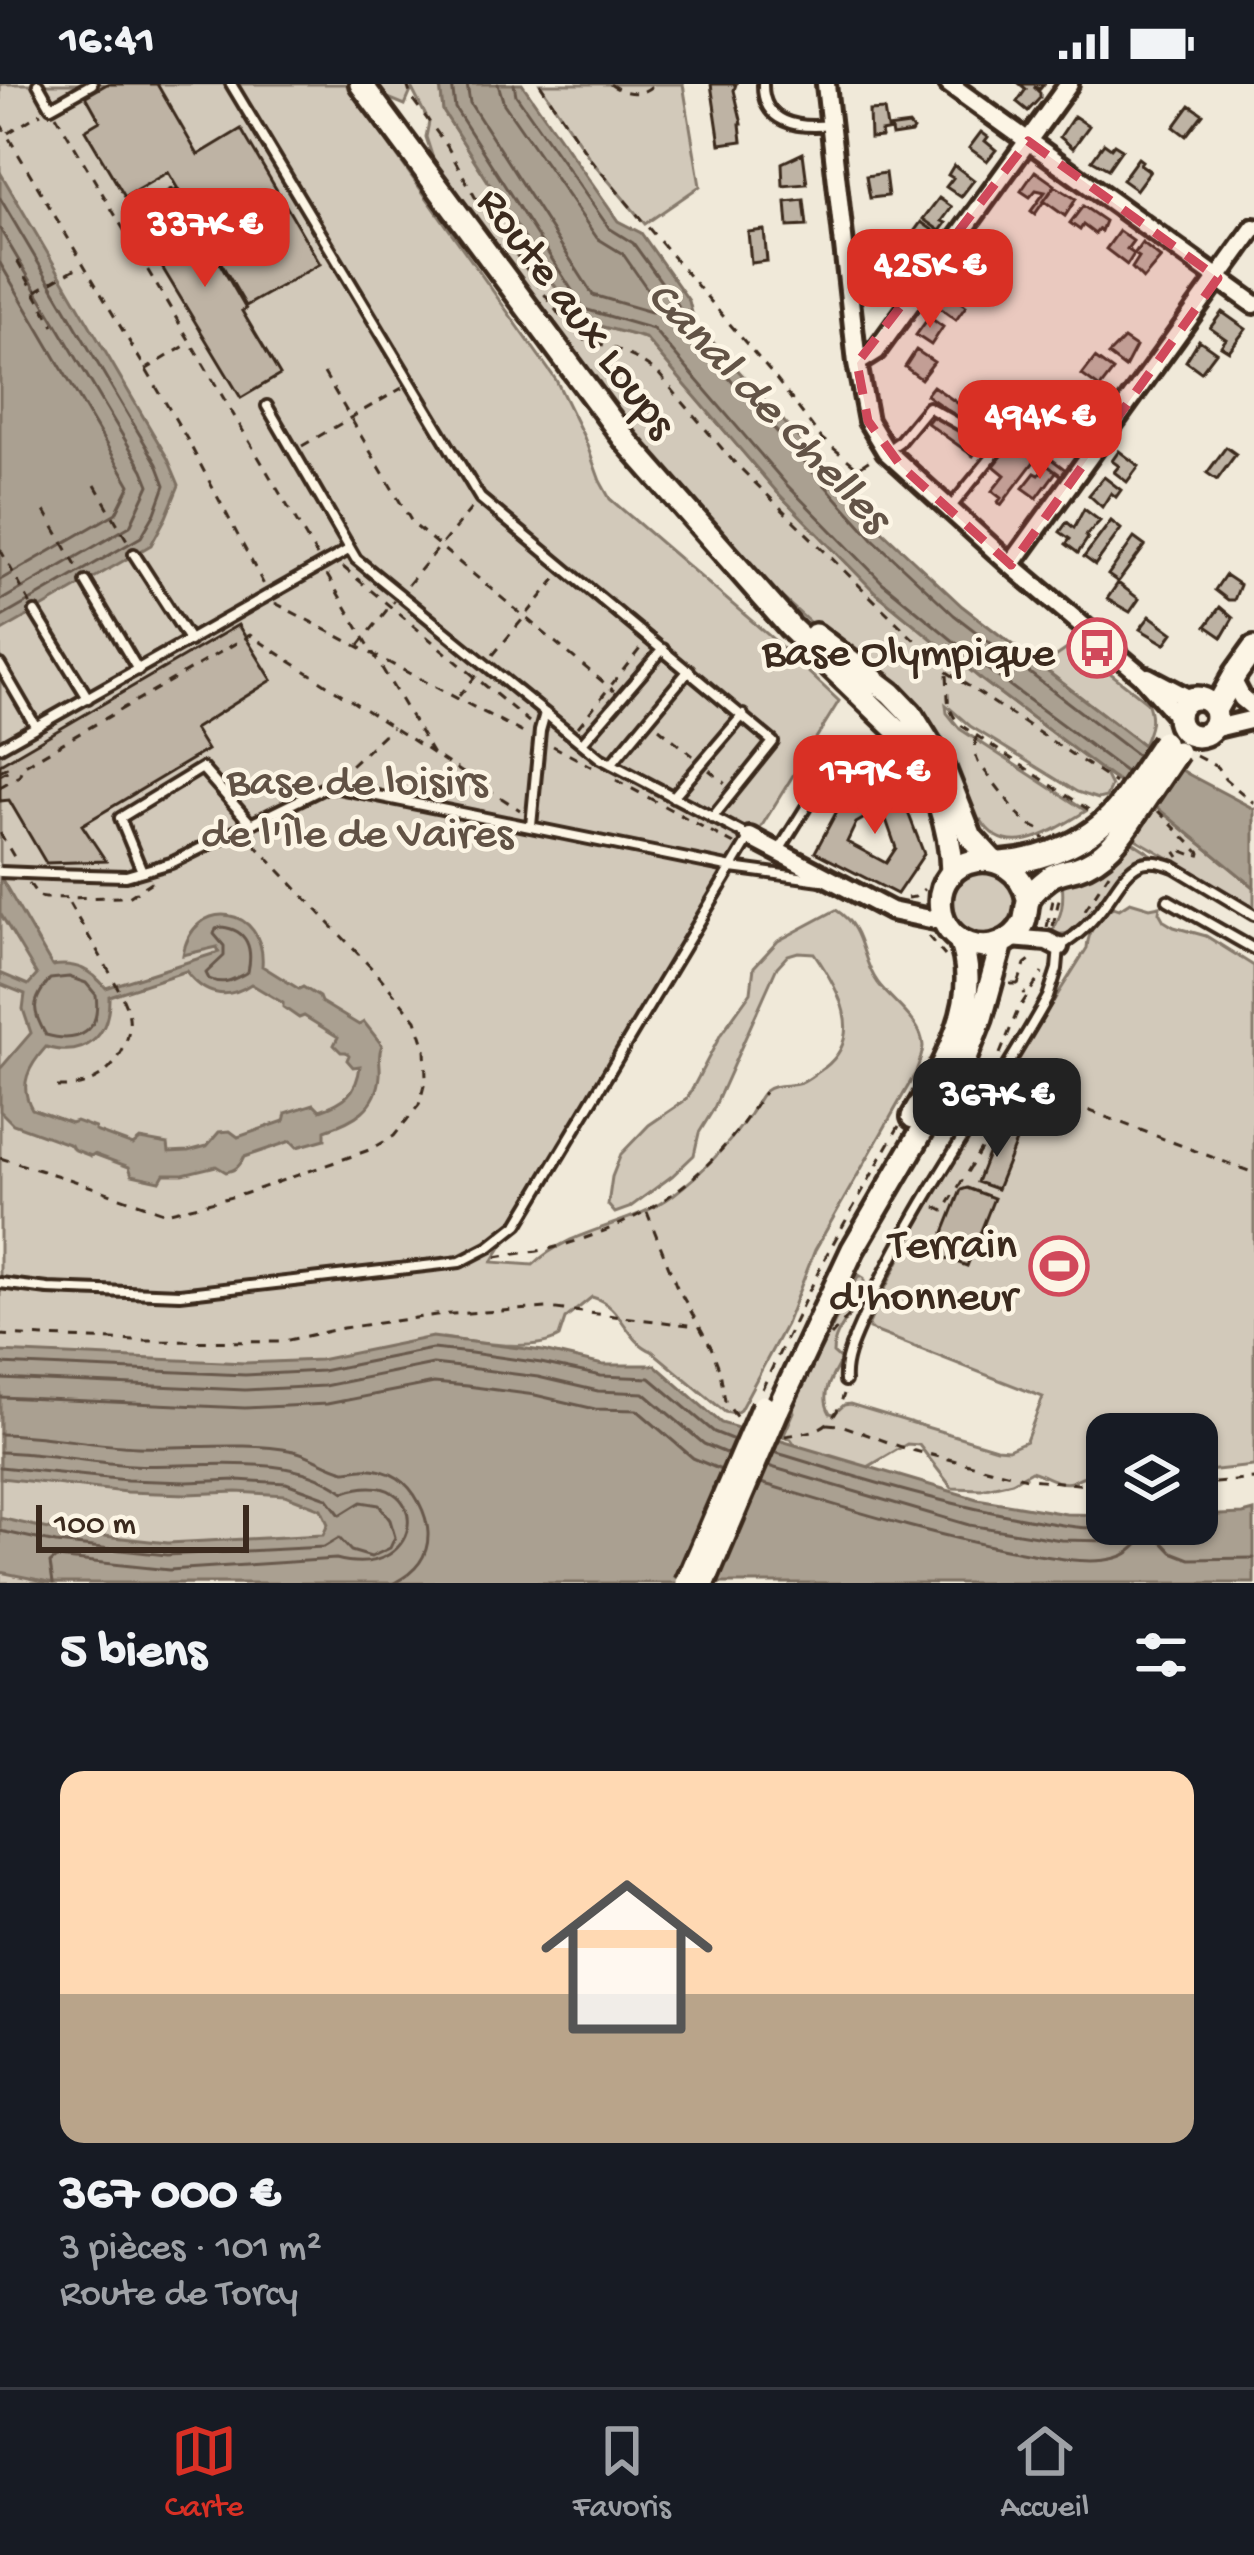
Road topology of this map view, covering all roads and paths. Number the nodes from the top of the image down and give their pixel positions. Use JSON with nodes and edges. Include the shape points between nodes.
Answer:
{"nodes":[{"id":1,"x":38,"y":84,"type":"edge"},
{"id":2,"x":92,"y":84,"type":"edge"},
{"id":3,"x":231,"y":84,"type":"edge"},
{"id":4,"x":361,"y":84,"type":"edge"},
{"id":5,"x":407,"y":84,"type":"edge"},
{"id":6,"x":539,"y":84,"type":"edge"},
{"id":7,"x":610,"y":84,"type":"edge"},
{"id":8,"x":654,"y":84,"type":"edge"},
{"id":9,"x":763,"y":84,"type":"edge"},
{"id":10,"x":826,"y":84,"type":"edge"},
{"id":11,"x":950,"y":84,"type":"edge"},
{"id":12,"x":1069,"y":84,"type":"edge"},
{"id":13,"x":51,"y":107,"type":"junction"},
{"id":14,"x":0,"y":123,"type":"edge"},
{"id":15,"x":830,"y":125,"type":"junction"},
{"id":16,"x":7,"y":134,"type":"junction"},
{"id":17,"x":1028,"y":141,"type":"junction"},
{"id":18,"x":1254,"y":228,"type":"edge"},
{"id":19,"x":17,"y":262,"type":"dead end"},
{"id":20,"x":83,"y":265,"type":"junction"},
{"id":21,"x":1218,"y":278,"type":"junction"},
{"id":22,"x":35,"y":292,"type":"junction"},
{"id":23,"x":1254,"y":304,"type":"edge"},
{"id":24,"x":54,"y":326,"type":"dead end"},
{"id":25,"x":189,"y":344,"type":"junction"},
{"id":26,"x":857,"y":363,"type":"junction"},
{"id":27,"x":145,"y":370,"type":"junction"},
{"id":28,"x":324,"y":373,"type":"dead end"},
{"id":29,"x":404,"y":387,"type":"dead end"},
{"id":30,"x":1035,"y":404,"type":"dead end"},
{"id":31,"x":266,"y":406,"type":"dead end"},
{"id":32,"x":350,"y":417,"type":"junction"},
{"id":33,"x":962,"y":426,"type":"dead end"},
{"id":34,"x":293,"y":451,"type":"junction"},
{"id":35,"x":886,"y":451,"type":"junction"},
{"id":36,"x":95,"y":485,"type":"dead end"},
{"id":37,"x":480,"y":498,"type":"junction"},
{"id":38,"x":950,"y":509,"type":"junction"},
{"id":39,"x":45,"y":512,"type":"dead end"},
{"id":40,"x":440,"y":546,"type":"junction"},
{"id":41,"x":0,"y":549,"type":"edge"},
{"id":42,"x":350,"y":549,"type":"junction"},
{"id":43,"x":134,"y":554,"type":"joint"},
{"id":44,"x":332,"y":559,"type":"junction"},
{"id":45,"x":322,"y":565,"type":"junction"},
{"id":46,"x":1011,"y":565,"type":"junction"},
{"id":47,"x":565,"y":568,"type":"junction"},
{"id":48,"x":745,"y":576,"type":"junction"},
{"id":49,"x":86,"y":583,"type":"joint"},
{"id":50,"x":270,"y":596,"type":"junction"},
{"id":51,"x":399,"y":596,"type":"junction"},
{"id":52,"x":390,"y":606,"type":"junction"},
{"id":53,"x":35,"y":612,"type":"joint"},
{"id":54,"x":524,"y":617,"type":"junction"},
{"id":55,"x":364,"y":638,"type":"junction"},
{"id":56,"x":649,"y":638,"type":"junction"},
{"id":57,"x":190,"y":641,"type":"junction"},
{"id":58,"x":358,"y":646,"type":"junction"},
{"id":59,"x":1254,"y":648,"type":"edge"},
{"id":60,"x":663,"y":649,"type":"junction"},
{"id":61,"x":375,"y":656,"type":"junction"},
{"id":62,"x":0,"y":665,"type":"edge"},
{"id":63,"x":485,"y":665,"type":"junction"},
{"id":64,"x":138,"y":670,"type":"junction"},
{"id":65,"x":688,"y":670,"type":"junction"},
{"id":66,"x":475,"y":677,"type":"junction"},
{"id":67,"x":1232,"y":679,"type":"junction"},
{"id":68,"x":610,"y":687,"type":"junction"},
{"id":69,"x":622,"y":697,"type":"junction"},
{"id":70,"x":88,"y":698,"type":"junction"},
{"id":71,"x":458,"y":698,"type":"junction"},
{"id":72,"x":545,"y":713,"type":"junction"},
{"id":73,"x":1254,"y":713,"type":"edge"},
{"id":74,"x":743,"y":715,"type":"junction"},
{"id":75,"x":648,"y":719,"type":"junction"},
{"id":76,"x":1190,"y":726,"type":"junction"},
{"id":77,"x":36,"y":727,"type":"junction"},
{"id":78,"x":392,"y":727,"type":"junction"},
{"id":79,"x":572,"y":734,"type":"junction"},
{"id":80,"x":976,"y":735,"type":"junction"},
{"id":81,"x":539,"y":736,"type":"junction"},
{"id":82,"x":582,"y":743,"type":"junction"},
{"id":83,"x":0,"y":747,"type":"edge"},
{"id":84,"x":434,"y":756,"type":"junction"},
{"id":85,"x":611,"y":764,"type":"junction"},
{"id":86,"x":702,"y":764,"type":"junction"},
{"id":87,"x":599,"y":771,"type":"dead end"},
{"id":88,"x":872,"y":777,"type":"dead end"},
{"id":89,"x":619,"y":782,"type":"dead end"},
{"id":90,"x":328,"y":786,"type":"junction"},
{"id":91,"x":0,"y":787,"type":"edge"},
{"id":92,"x":735,"y":791,"type":"junction"},
{"id":93,"x":674,"y":797,"type":"junction"},
{"id":94,"x":1254,"y":803,"type":"edge"},
{"id":95,"x":1129,"y":808,"type":"junction"},
{"id":96,"x":712,"y":818,"type":"junction"},
{"id":97,"x":531,"y":821,"type":"junction"},
{"id":98,"x":1084,"y":821,"type":"dead end"},
{"id":99,"x":250,"y":823,"type":"junction"},
{"id":100,"x":240,"y":828,"type":"junction"},
{"id":101,"x":0,"y":832,"type":"edge"},
{"id":102,"x":747,"y":842,"type":"junction"},
{"id":103,"x":1035,"y":843,"type":"dead end"},
{"id":104,"x":778,"y":852,"type":"junction"},
{"id":105,"x":996,"y":861,"type":"junction"},
{"id":106,"x":18,"y":863,"type":"dead end"},
{"id":107,"x":157,"y":867,"type":"junction"},
{"id":108,"x":732,"y":868,"type":"junction"},
{"id":109,"x":0,"y":872,"type":"edge"},
{"id":110,"x":142,"y":872,"type":"junction"},
{"id":111,"x":28,"y":881,"type":"dead end"},
{"id":112,"x":1058,"y":881,"type":"dead end"},
{"id":113,"x":834,"y":882,"type":"junction"},
{"id":114,"x":947,"y":883,"type":"junction"},
{"id":115,"x":65,"y":898,"type":"junction"},
{"id":116,"x":1168,"y":900,"type":"dead end"},
{"id":117,"x":1027,"y":907,"type":"junction"},
{"id":118,"x":902,"y":913,"type":"junction"},
{"id":119,"x":1254,"y":916,"type":"edge"},
{"id":120,"x":943,"y":932,"type":"junction"},
{"id":121,"x":1006,"y":940,"type":"junction"},
{"id":122,"x":1053,"y":944,"type":"junction"},
{"id":123,"x":1254,"y":949,"type":"edge"},
{"id":124,"x":949,"y":964,"type":"dead end"},
{"id":125,"x":1005,"y":982,"type":"dead end"},
{"id":126,"x":1018,"y":984,"type":"junction"},
{"id":127,"x":1026,"y":995,"type":"dead end"},
{"id":128,"x":1018,"y":1010,"type":"dead end"},
{"id":129,"x":994,"y":1066,"type":"dead end"},
{"id":130,"x":57,"y":1088,"type":"dead end"},
{"id":131,"x":764,"y":1092,"type":"dead end"},
{"id":132,"x":900,"y":1125,"type":"dead end"},
{"id":133,"x":0,"y":1158,"type":"edge"},
{"id":134,"x":1254,"y":1173,"type":"edge"},
{"id":135,"x":922,"y":1202,"type":"junction"},
{"id":136,"x":647,"y":1213,"type":"junction"},
{"id":137,"x":460,"y":1262,"type":"junction"},
{"id":138,"x":0,"y":1282,"type":"edge"},
{"id":139,"x":698,"y":1326,"type":"junction"},
{"id":140,"x":0,"y":1335,"type":"edge"},
{"id":141,"x":845,"y":1381,"type":"joint"},
{"id":142,"x":765,"y":1406,"type":"junction"},
{"id":143,"x":737,"y":1418,"type":"dead end"},
{"id":144,"x":826,"y":1424,"type":"junction"},
{"id":145,"x":783,"y":1437,"type":"dead end"},
{"id":146,"x":1254,"y":1479,"type":"edge"},
{"id":147,"x":1218,"y":1483,"type":"edge"},
{"id":148,"x":1086,"y":1485,"type":"edge"},
{"id":149,"x":687,"y":1583,"type":"edge"},
{"id":150,"x":704,"y":1583,"type":"edge"}],
"edges":[{"from":1,"to":13,"type":"lane"},
{"from":2,"to":13,"type":"lane"},
{"from":3,"to":37,"type":"lane"},
{"from":4,"to":48,"type":"main road","name":"Route aux Loups","via":[[627,442]]},
{"from":5,"to":80,"type":"path","via":[[562,320],[585,340],[658,373],[730,460],[947,672],[951,716]]},
{"from":6,"to":35,"type":"path","via":[[591,160],[822,439],[858,468]]},
{"from":7,"to":8,"type":"path","via":[[635,93]]},
{"from":9,"to":15,"type":"lane","via":[[775,116]]},
{"from":10,"to":15,"type":"street"},
{"from":11,"to":17,"type":"street"},
{"from":12,"to":17,"type":"street"},
{"from":13,"to":16,"type":"path"},
{"from":13,"to":25,"type":"path"},
{"from":14,"to":16,"type":"path"},
{"from":15,"to":26,"type":"street"},
{"from":16,"to":20,"type":"path"},
{"from":17,"to":21,"type":"street"},
{"from":17,"to":26,"type":"street","via":[[876,351]]},
{"from":18,"to":21,"type":"street"},
{"from":19,"to":22,"type":"path"},
{"from":20,"to":22,"type":"path"},
{"from":20,"to":27,"type":"path"},
{"from":21,"to":23,"type":"street"},
{"from":21,"to":46,"type":"street"},
{"from":22,"to":24,"type":"path"},
{"from":25,"to":27,"type":"path"},
{"from":25,"to":45,"type":"path"},
{"from":26,"to":35,"type":"street","via":[[868,421]]},
{"from":27,"to":50,"type":"path"},
{"from":28,"to":32,"type":"path"},
{"from":29,"to":32,"type":"path"},
{"from":30,"to":38,"type":"lane"},
{"from":31,"to":34,"type":"lane"},
{"from":32,"to":34,"type":"path"},
{"from":32,"to":40,"type":"path","via":[[413,524]]},
{"from":33,"to":35,"type":"lane","via":[[928,407]]},
{"from":34,"to":42,"type":"lane"},
{"from":35,"to":38,"type":"street"},
{"from":36,"to":43,"type":"path"},
{"from":37,"to":40,"type":"path"},
{"from":37,"to":47,"type":"lane"},
{"from":38,"to":46,"type":"street"},
{"from":39,"to":49,"type":"path"},
{"from":40,"to":51,"type":"path"},
{"from":40,"to":54,"type":"path"},
{"from":41,"to":53,"type":"path"},
{"from":42,"to":44,"type":"lane"},
{"from":42,"to":51,"type":"lane"},
{"from":43,"to":57,"type":"lane"},
{"from":44,"to":45,"type":"lane"},
{"from":44,"to":52,"type":"path"},
{"from":45,"to":50,"type":"lane"},
{"from":45,"to":55,"type":"path"},
{"from":46,"to":76,"type":"street"},
{"from":47,"to":54,"type":"path"},
{"from":47,"to":56,"type":"lane"},
{"from":48,"to":105,"type":"main road","via":[[911,714],[971,837]]},
{"from":48,"to":114,"type":"main road","via":[[912,748],[948,832]]},
{"from":49,"to":64,"type":"lane"},
{"from":50,"to":57,"type":"lane"},
{"from":50,"to":58,"type":"path"},
{"from":51,"to":52,"type":"path"},
{"from":51,"to":63,"type":"lane"},
{"from":52,"to":55,"type":"path"},
{"from":52,"to":66,"type":"path"},
{"from":53,"to":70,"type":"lane"},
{"from":54,"to":63,"type":"path"},
{"from":54,"to":68,"type":"path"},
{"from":55,"to":58,"type":"path"},
{"from":55,"to":61,"type":"path"},
{"from":56,"to":60,"type":"lane"},
{"from":56,"to":68,"type":"path"},
{"from":57,"to":64,"type":"lane"},
{"from":58,"to":61,"type":"path"},
{"from":59,"to":67,"type":"main road"},
{"from":60,"to":65,"type":"lane"},
{"from":60,"to":69,"type":"lane"},
{"from":61,"to":71,"type":"path"},
{"from":61,"to":84,"type":"path"},
{"from":62,"to":77,"type":"lane"},
{"from":63,"to":66,"type":"path"},
{"from":63,"to":72,"type":"lane"},
{"from":64,"to":70,"type":"lane"},
{"from":65,"to":74,"type":"lane"},
{"from":65,"to":75,"type":"lane"},
{"from":66,"to":71,"type":"path"},
{"from":66,"to":81,"type":"path"},
{"from":67,"to":73,"type":"street"},
{"from":67,"to":76,"type":"main road"},
{"from":68,"to":69,"type":"path"},
{"from":68,"to":79,"type":"path"},
{"from":69,"to":82,"type":"lane"},
{"from":70,"to":77,"type":"lane"},
{"from":71,"to":81,"type":"path"},
{"from":72,"to":79,"type":"lane"},
{"from":72,"to":81,"type":"lane"},
{"from":73,"to":76,"type":"street"},
{"from":74,"to":86,"type":"lane"},
{"from":74,"to":92,"type":"lane","via":[[773,746]]},
{"from":75,"to":85,"type":"lane"},
{"from":75,"to":86,"type":"path"},
{"from":76,"to":94,"type":"path","via":[[1198,756]]},
{"from":76,"to":95,"type":"main road","bridge":true},
{"from":77,"to":83,"type":"lane"},
{"from":78,"to":84,"type":"path"},
{"from":78,"to":90,"type":"path"},
{"from":78,"to":91,"type":"path","via":[[250,635]]},
{"from":79,"to":82,"type":"lane"},
{"from":80,"to":98,"type":"path","via":[[1094,813]]},
{"from":80,"to":103,"type":"path","via":[[979,762],[1045,840]]},
{"from":81,"to":87,"type":"path"},
{"from":81,"to":97,"type":"lane"},
{"from":82,"to":85,"type":"lane"},
{"from":84,"to":97,"type":"path"},
{"from":85,"to":93,"type":"lane"},
{"from":86,"to":92,"type":"path"},
{"from":86,"to":93,"type":"lane"},
{"from":88,"to":104,"type":"lane","via":[[855,755],[842,754]]},
{"from":89,"to":102,"type":"path"},
{"from":90,"to":97,"type":"lane"},
{"from":90,"to":99,"type":"lane"},
{"from":92,"to":96,"type":"lane"},
{"from":93,"to":96,"type":"lane"},
{"from":95,"to":105,"type":"main road","via":[[1073,843],[1028,860]]},
{"from":95,"to":117,"type":"main road","via":[[1124,831],[1101,856],[1057,873]]},
{"from":96,"to":102,"type":"lane"},
{"from":97,"to":108,"type":"lane"},
{"from":99,"to":100,"type":"lane"},
{"from":99,"to":110,"type":"lane","via":[[202,768],[120,818]]},
{"from":100,"to":107,"type":"lane"},
{"from":100,"to":133,"type":"path","via":[[416,1020],[426,1078],[418,1105],[372,1149],[166,1214]]},
{"from":101,"to":106,"type":"path"},
{"from":102,"to":104,"type":"street"},
{"from":102,"to":108,"type":"lane"},
{"from":104,"to":113,"type":"street"},
{"from":105,"to":114,"type":"main road","via":[[970,862]]},
{"from":105,"to":117,"type":"main road","via":[[1019,877]]},
{"from":107,"to":110,"type":"lane"},
{"from":107,"to":115,"type":"path","via":[[155,881],[129,897]]},
{"from":108,"to":113,"type":"lane"},
{"from":108,"to":137,"type":"lane","via":[[518,1224]]},
{"from":109,"to":110,"type":"lane","bridge":true},
{"from":111,"to":115,"type":"path","via":[[39,897]]},
{"from":112,"to":122,"type":"path"},
{"from":113,"to":118,"type":"street"},
{"from":114,"to":118,"type":"street"},
{"from":114,"to":120,"type":"main road"},
{"from":115,"to":130,"type":"path","via":[[125,1003],[129,1027],[105,1074]]},
{"from":116,"to":123,"type":"lane"},
{"from":117,"to":121,"type":"main road"},
{"from":117,"to":122,"type":"street"},
{"from":118,"to":120,"type":"street"},
{"from":119,"to":122,"type":"lane","via":[[1174,867],[1142,862],[1086,926]]},
{"from":120,"to":121,"type":"main road","via":[[975,946]]},
{"from":120,"to":124,"type":"path"},
{"from":120,"to":142,"type":"main road","via":[[966,954],[968,977],[949,1050]]},
{"from":121,"to":122,"type":"street"},
{"from":121,"to":142,"type":"main road","via":[[961,1070]]},
{"from":122,"to":126,"type":"path","via":[[1025,964]]},
{"from":122,"to":135,"type":"lane","via":[[1057,969],[1048,997]]},
{"from":125,"to":126,"type":"path"},
{"from":126,"to":127,"type":"path"},
{"from":128,"to":129,"type":"path"},
{"from":131,"to":136,"type":"path","via":[[721,1150]]},
{"from":132,"to":142,"type":"path","via":[[811,1283]]},
{"from":134,"to":135,"type":"path","via":[[1039,1094],[1002,1114],[944,1211]]},
{"from":135,"to":141,"type":"lane","via":[[862,1319]]},
{"from":136,"to":137,"type":"path","via":[[559,1246]]},
{"from":136,"to":139,"type":"path"},
{"from":137,"to":138,"type":"lane","via":[[180,1294]]},
{"from":139,"to":140,"type":"path","via":[[548,1308],[436,1315],[278,1342]]},
{"from":139,"to":143,"type":"path"},
{"from":141,"to":144,"type":"path"},
{"from":142,"to":149,"type":"main road","bridge":true},
{"from":142,"to":150,"type":"main road","bridge":true},
{"from":144,"to":145,"type":"path"},
{"from":144,"to":148,"type":"path","via":[[1031,1479]]},
{"from":146,"to":147,"type":"path"}]}
